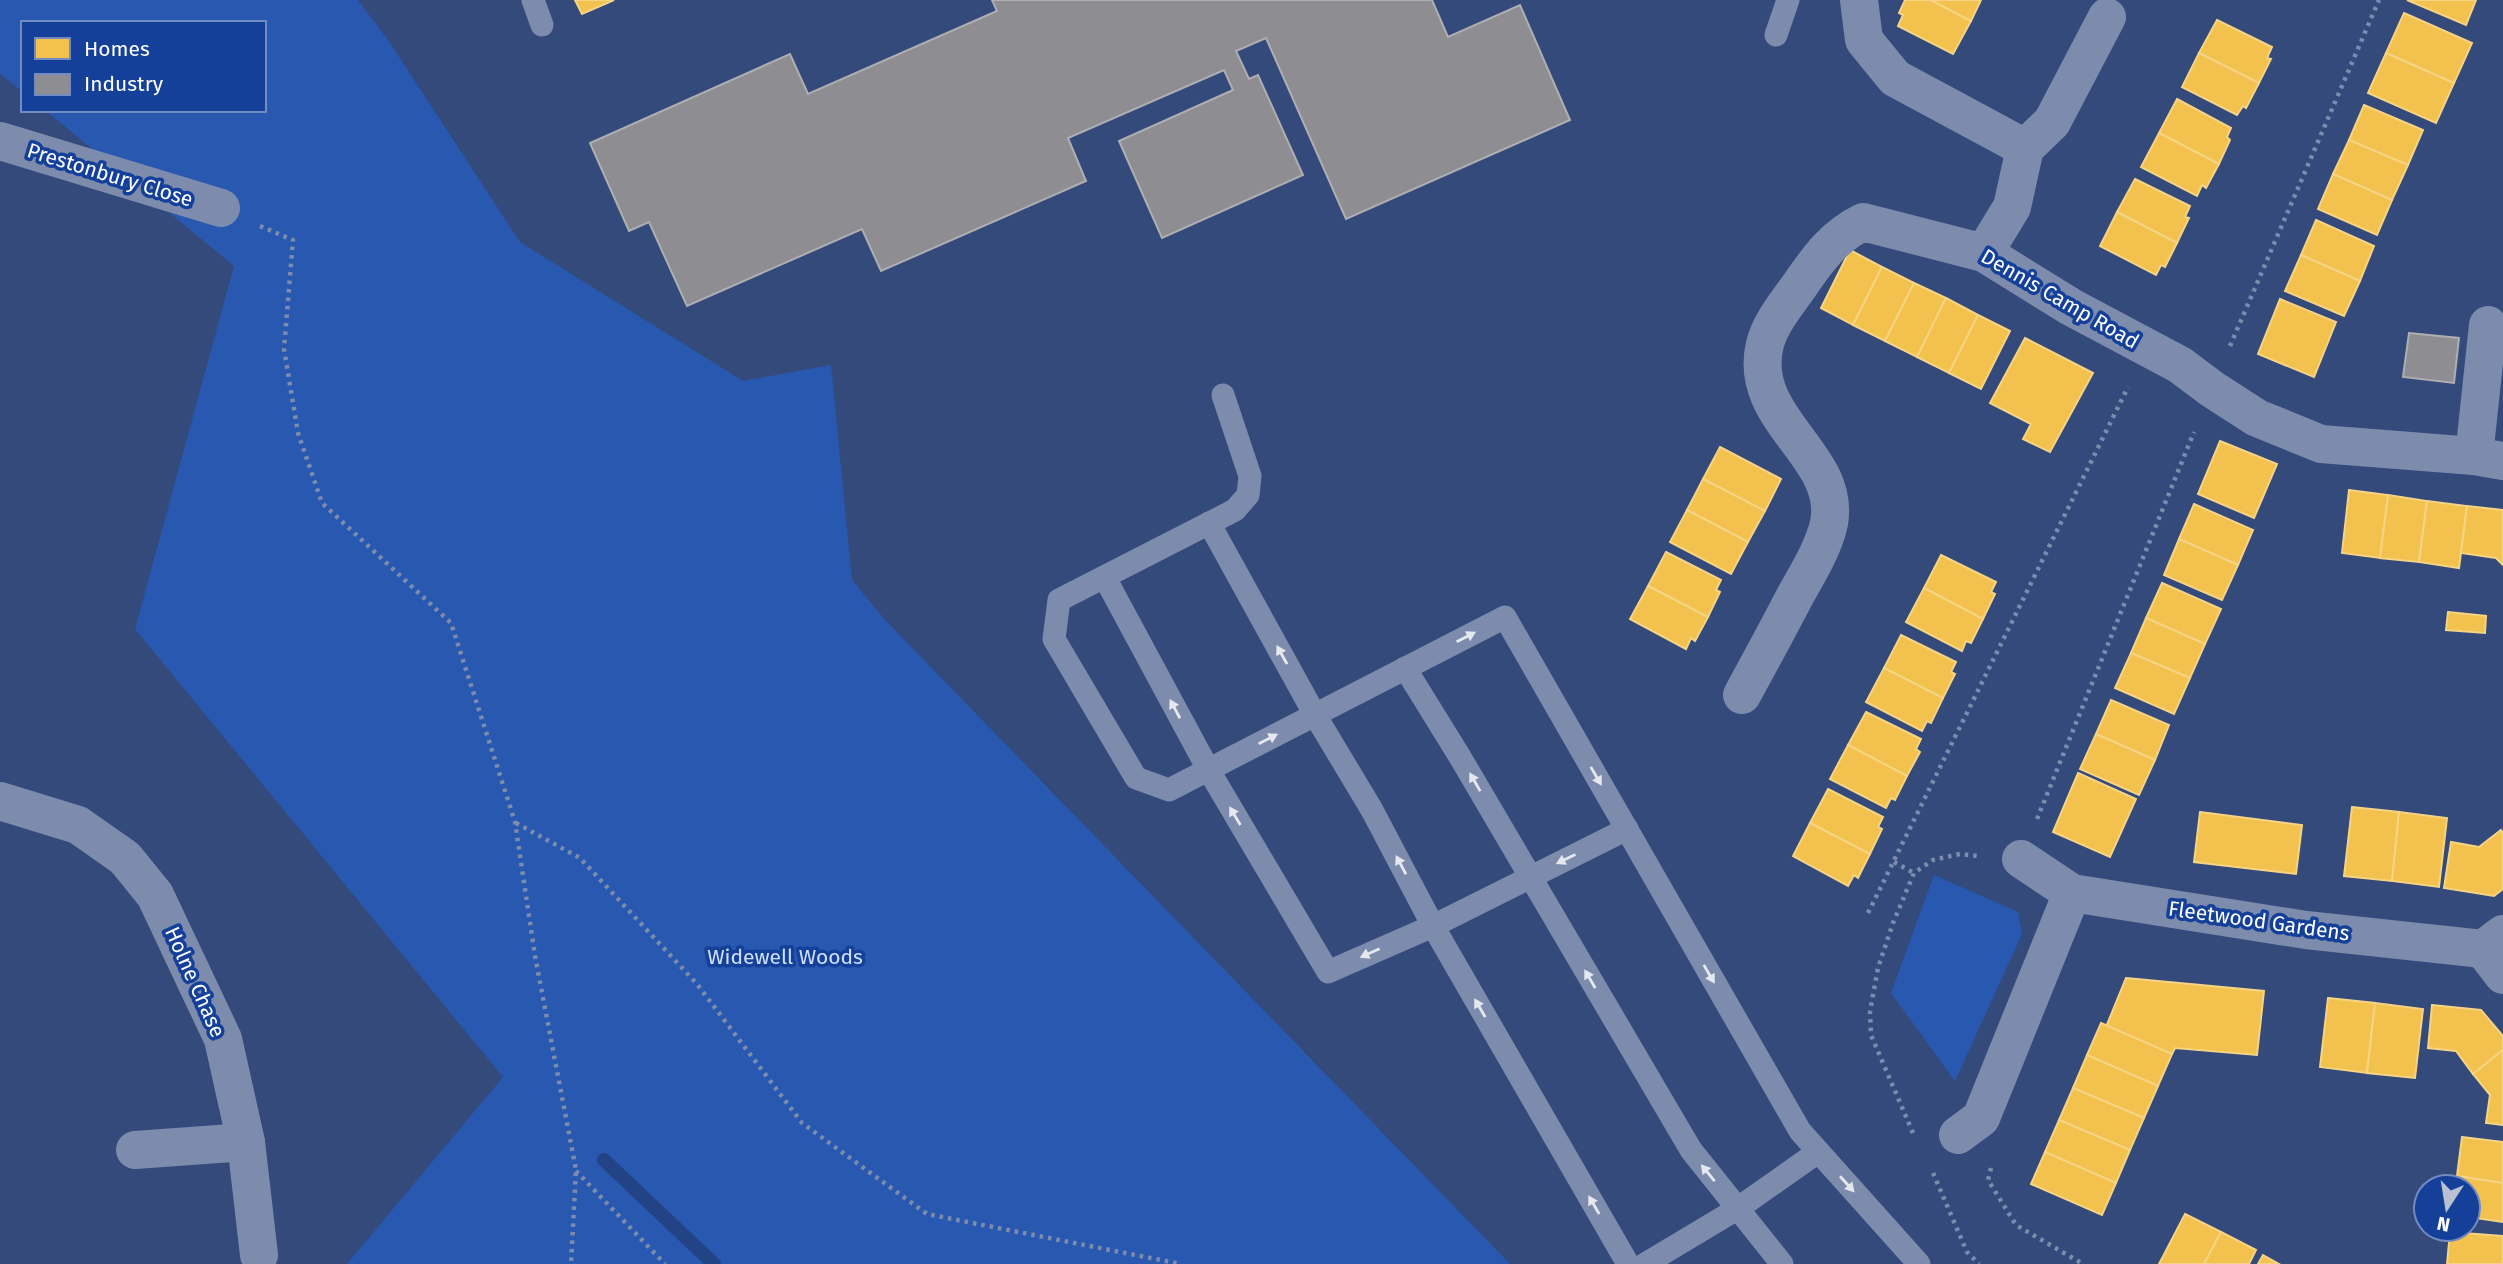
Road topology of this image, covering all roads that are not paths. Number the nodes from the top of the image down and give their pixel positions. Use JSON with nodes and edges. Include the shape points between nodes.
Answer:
{"nodes":[{"id":1,"x":533,"y":0,"type":"edge"},
{"id":2,"x":1787,"y":0,"type":"edge"},
{"id":3,"x":1859,"y":0,"type":"edge"},
{"id":4,"x":2107,"y":17,"type":"dead end"},
{"id":5,"x":542,"y":25,"type":"dead end"},
{"id":6,"x":1776,"y":35,"type":"dead end"},
{"id":7,"x":0,"y":141,"type":"edge"},
{"id":8,"x":2025,"y":148,"type":"junction"},
{"id":9,"x":221,"y":208,"type":"road end"},
{"id":10,"x":1984,"y":253,"type":"junction"},
{"id":11,"x":2488,"y":325,"type":"dead end"},
{"id":12,"x":1223,"y":396,"type":"dead end"},
{"id":13,"x":2488,"y":458,"type":"edge"},
{"id":14,"x":1209,"y":523,"type":"junction"},
{"id":15,"x":1105,"y":578,"type":"junction"},
{"id":16,"x":1405,"y":668,"type":"junction"},
{"id":17,"x":1742,"y":695,"type":"dead end"},
{"id":18,"x":1315,"y":715,"type":"junction"},
{"id":19,"x":1208,"y":769,"type":"junction"},
{"id":20,"x":0,"y":801,"type":"edge"},
{"id":21,"x":1627,"y":830,"type":"junction"},
{"id":22,"x":2021,"y":859,"type":"road end"},
{"id":23,"x":1531,"y":876,"type":"junction"},
{"id":24,"x":2072,"y":893,"type":"junction"},
{"id":25,"x":1433,"y":926,"type":"junction"},
{"id":26,"x":2496,"y":953,"type":"edge"},
{"id":27,"x":1969,"y":1126,"type":"road end"},
{"id":28,"x":246,"y":1142,"type":"junction"},
{"id":29,"x":135,"y":1150,"type":"dead end"},
{"id":30,"x":1818,"y":1152,"type":"junction"},
{"id":31,"x":1737,"y":1209,"type":"junction"},
{"id":32,"x":259,"y":1255,"type":"dead end"},
{"id":33,"x":1628,"y":1264,"type":"edge"},
{"id":34,"x":1645,"y":1264,"type":"edge"},
{"id":35,"x":1782,"y":1264,"type":"edge"},
{"id":36,"x":1919,"y":1264,"type":"edge"}],
"edges":[{"from":1,"to":5,"type":"lane"},
{"from":2,"to":6,"type":"lane"},
{"from":3,"to":8,"type":"street","via":[[1864,40],[1895,79]]},
{"from":4,"to":8,"type":"street","via":[[2052,122]]},
{"from":7,"to":9,"type":"street","name":"Prestonbury Close"},
{"from":8,"to":10,"type":"street","via":[[2012,207]]},
{"from":10,"to":13,"type":"street","name":"Dennis Camp Road","via":[[2071,307],[2180,365],[2257,418],[2321,444]]},
{"from":10,"to":17,"type":"street","name":"Dennis Camp Road","via":[[1863,222],[1827,247],[1777,317],[1765,344],[1765,384],[1788,429],[1826,483],[1829,523],[1810,569]]},
{"from":11,"to":13,"type":"street"},
{"from":12,"to":14,"type":"lane","via":[[1250,476],[1248,495],[1235,510]]},
{"from":14,"to":15,"type":"lane"},
{"from":18,"to":14,"type":"lane","one_way":true},
{"from":19,"to":15,"type":"lane","one_way":true},
{"from":15,"to":19,"type":"lane","via":[[1059,600],[1054,639],[1136,778],[1169,790]]},
{"from":16,"to":18,"type":"lane"},
{"from":16,"to":21,"type":"lane","one_way":true,"via":[[1505,617]]},
{"from":23,"to":16,"type":"lane","one_way":true},
{"from":19,"to":18,"type":"lane","one_way":true},
{"from":25,"to":18,"type":"lane","one_way":true},
{"from":25,"to":19,"type":"lane","one_way":true,"via":[[1328,972]]},
{"from":20,"to":28,"type":"street","name":"Holne Chase","via":[[78,825],[125,858],[155,895],[222,1039]]},
{"from":21,"to":23,"type":"lane","one_way":true},
{"from":21,"to":30,"type":"lane","one_way":true,"via":[[1800,1131]]},
{"from":22,"to":24,"type":"street","name":"Fleetwood Gardens"},
{"from":23,"to":25,"type":"lane"},
{"from":31,"to":23,"type":"lane","one_way":true,"via":[[1691,1150]]},
{"from":24,"to":26,"type":"street","name":"Fleetwood Gardens","via":[[2306,930]]},
{"from":24,"to":27,"type":"street"},
{"from":33,"to":25,"type":"lane","one_way":true},
{"from":28,"to":29,"type":"street"},
{"from":28,"to":32,"type":"street","name":"Holne Chase"},
{"from":30,"to":31,"type":"lane"},
{"from":30,"to":36,"type":"lane","one_way":true},
{"from":31,"to":34,"type":"lane"},
{"from":31,"to":35,"type":"lane"}]}
